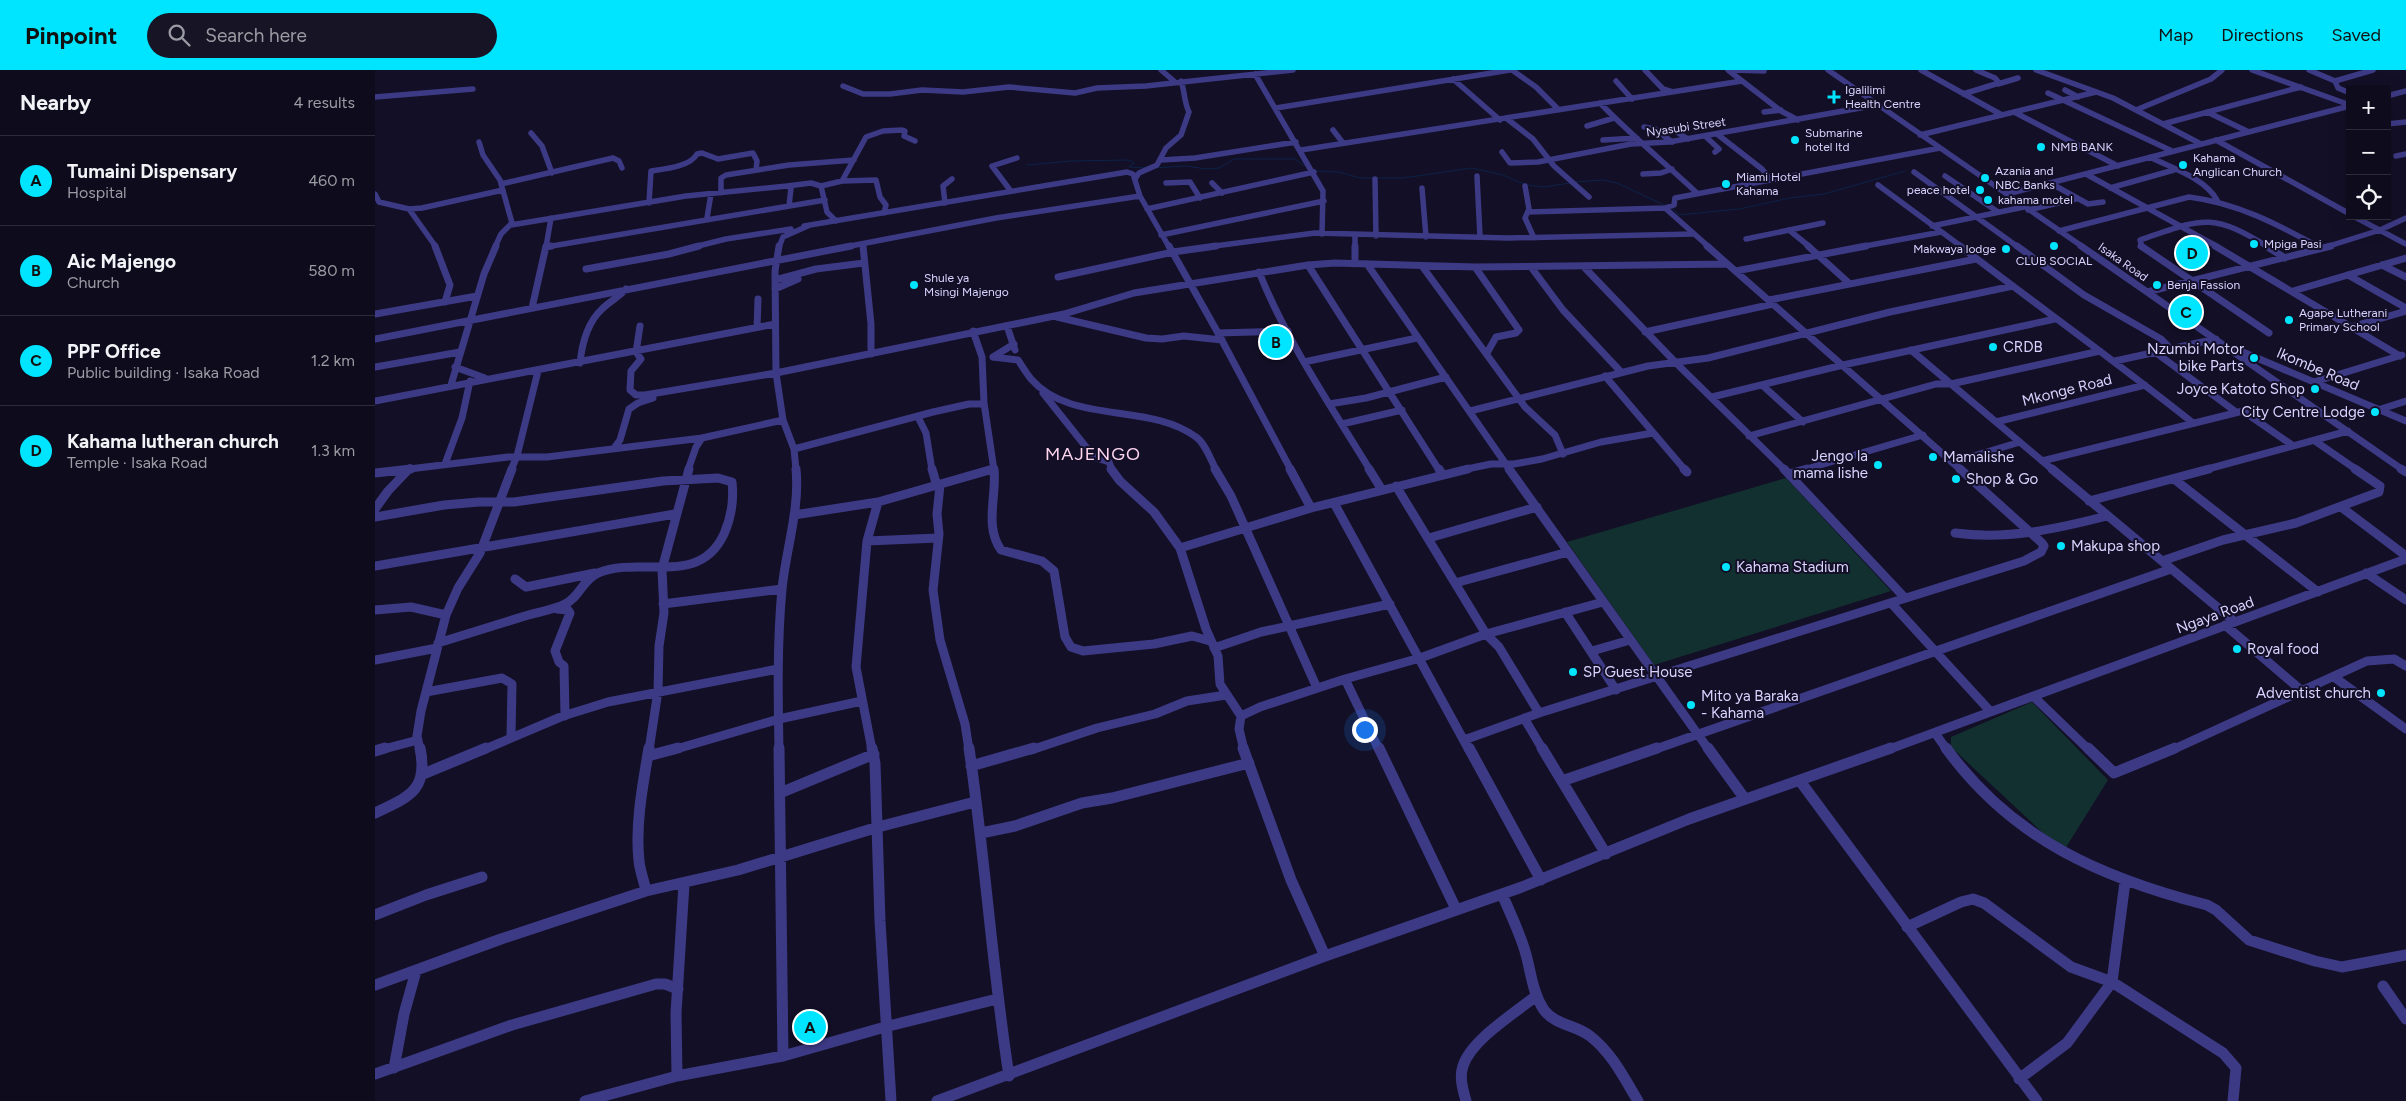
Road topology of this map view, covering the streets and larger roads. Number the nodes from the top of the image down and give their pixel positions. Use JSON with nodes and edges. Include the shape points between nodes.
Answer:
{"nodes":[{"id":1,"x":1161,"y":70,"type":"edge"},
{"id":2,"x":1293,"y":70,"type":"edge"},
{"id":3,"x":1511,"y":70,"type":"edge"},
{"id":4,"x":1645,"y":70,"type":"edge"},
{"id":5,"x":1728,"y":70,"type":"edge"},
{"id":6,"x":1735,"y":70,"type":"edge"},
{"id":7,"x":1828,"y":70,"type":"edge"},
{"id":8,"x":1921,"y":70,"type":"edge"},
{"id":9,"x":1976,"y":70,"type":"edge"},
{"id":10,"x":2036,"y":70,"type":"edge"},
{"id":11,"x":2059,"y":70,"type":"edge"},
{"id":12,"x":2222,"y":70,"type":"edge"},
{"id":13,"x":2252,"y":70,"type":"edge"},
{"id":14,"x":2309,"y":70,"type":"edge"},
{"id":15,"x":2373,"y":70,"type":"edge"},
{"id":16,"x":1265,"y":71,"type":"edge"},
{"id":17,"x":1764,"y":71,"type":"edge"},
{"id":18,"x":1255,"y":74,"type":"junction"},
{"id":19,"x":2047,"y":74,"type":"junction"},
{"id":20,"x":2018,"y":78,"type":"dead end"},
{"id":21,"x":1453,"y":79,"type":"junction"},
{"id":22,"x":1616,"y":81,"type":"dead end"},
{"id":23,"x":1742,"y":81,"type":"junction"},
{"id":24,"x":2335,"y":81,"type":"junction"},
{"id":25,"x":1178,"y":82,"type":"junction"},
{"id":26,"x":1998,"y":84,"type":"junction"},
{"id":27,"x":843,"y":86,"type":"dead end"},
{"id":28,"x":2301,"y":87,"type":"junction"},
{"id":29,"x":473,"y":88,"type":"dead end"},
{"id":30,"x":2065,"y":90,"type":"dead end"},
{"id":31,"x":2346,"y":91,"type":"edge"},
{"id":32,"x":2406,"y":91,"type":"edge"},
{"id":33,"x":1674,"y":92,"type":"junction"},
{"id":34,"x":2096,"y":92,"type":"junction"},
{"id":35,"x":2049,"y":93,"type":"dead end"},
{"id":36,"x":1963,"y":94,"type":"junction"},
{"id":37,"x":2391,"y":95,"type":"edge"},
{"id":38,"x":375,"y":97,"type":"edge"},
{"id":39,"x":2078,"y":97,"type":"junction"},
{"id":40,"x":1632,"y":99,"type":"junction"},
{"id":41,"x":2065,"y":101,"type":"junction"},
{"id":42,"x":1600,"y":103,"type":"junction"},
{"id":43,"x":2346,"y":104,"type":"edge"},
{"id":44,"x":1877,"y":105,"type":"junction"},
{"id":45,"x":2346,"y":107,"type":"edge"},
{"id":46,"x":1276,"y":108,"type":"junction"},
{"id":47,"x":1559,"y":110,"type":"junction"},
{"id":48,"x":1781,"y":110,"type":"junction"},
{"id":49,"x":2136,"y":110,"type":"junction"},
{"id":50,"x":1764,"y":112,"type":"dead end"},
{"id":51,"x":2014,"y":112,"type":"junction"},
{"id":52,"x":2207,"y":112,"type":"junction"},
{"id":53,"x":2002,"y":115,"type":"junction"},
{"id":54,"x":1614,"y":118,"type":"junction"},
{"id":55,"x":1503,"y":119,"type":"junction"},
{"id":56,"x":1799,"y":120,"type":"junction"},
{"id":57,"x":2406,"y":122,"type":"edge"},
{"id":58,"x":2163,"y":124,"type":"junction"},
{"id":59,"x":2391,"y":124,"type":"edge"},
{"id":60,"x":1587,"y":126,"type":"dead end"},
{"id":61,"x":1644,"y":127,"type":"dead end"},
{"id":62,"x":1672,"y":129,"type":"dead end"},
{"id":63,"x":1333,"y":130,"type":"dead end"},
{"id":64,"x":2249,"y":132,"type":"junction"},
{"id":65,"x":531,"y":133,"type":"dead end"},
{"id":66,"x":1717,"y":134,"type":"junction"},
{"id":67,"x":1920,"y":135,"type":"junction"},
{"id":68,"x":1705,"y":136,"type":"junction"},
{"id":69,"x":1637,"y":138,"type":"junction"},
{"id":70,"x":1688,"y":139,"type":"junction"},
{"id":71,"x":1603,"y":140,"type":"dead end"},
{"id":72,"x":2216,"y":140,"type":"junction"},
{"id":73,"x":915,"y":141,"type":"dead end"},
{"id":74,"x":479,"y":142,"type":"dead end"},
{"id":75,"x":1296,"y":142,"type":"junction"},
{"id":76,"x":1672,"y":142,"type":"junction"},
{"id":77,"x":1343,"y":143,"type":"junction"},
{"id":78,"x":1643,"y":144,"type":"junction"},
{"id":79,"x":2201,"y":144,"type":"junction"},
{"id":80,"x":1940,"y":148,"type":"junction"},
{"id":81,"x":1301,"y":150,"type":"junction"},
{"id":82,"x":2172,"y":151,"type":"junction"},
{"id":83,"x":1502,"y":152,"type":"dead end"},
{"id":84,"x":1715,"y":152,"type":"dead end"},
{"id":85,"x":2406,"y":154,"type":"edge"},
{"id":86,"x":2396,"y":156,"type":"dead end"},
{"id":87,"x":2150,"y":157,"type":"junction"},
{"id":88,"x":1017,"y":158,"type":"dead end"},
{"id":89,"x":854,"y":160,"type":"junction"},
{"id":90,"x":1161,"y":160,"type":"junction"},
{"id":91,"x":1553,"y":160,"type":"junction"},
{"id":92,"x":2118,"y":166,"type":"junction"},
{"id":93,"x":622,"y":168,"type":"dead end"},
{"id":94,"x":1672,"y":169,"type":"junction"},
{"id":95,"x":756,"y":170,"type":"junction"},
{"id":96,"x":2174,"y":170,"type":"junction"},
{"id":97,"x":1314,"y":172,"type":"junction"},
{"id":98,"x":1914,"y":172,"type":"dead end"},
{"id":99,"x":552,"y":173,"type":"junction"},
{"id":100,"x":1643,"y":174,"type":"dead end"},
{"id":101,"x":2086,"y":174,"type":"junction"},
{"id":102,"x":1477,"y":176,"type":"dead end"},
{"id":103,"x":1945,"y":176,"type":"dead end"},
{"id":104,"x":951,"y":179,"type":"dead end"},
{"id":105,"x":1135,"y":179,"type":"junction"},
{"id":106,"x":1375,"y":179,"type":"dead end"},
{"id":107,"x":1771,"y":180,"type":"junction"},
{"id":108,"x":842,"y":181,"type":"junction"},
{"id":109,"x":1166,"y":184,"type":"dead end"},
{"id":110,"x":1212,"y":184,"type":"dead end"},
{"id":111,"x":2052,"y":184,"type":"junction"},
{"id":112,"x":1878,"y":185,"type":"dead end"},
{"id":113,"x":787,"y":186,"type":"junction"},
{"id":114,"x":821,"y":186,"type":"junction"},
{"id":115,"x":1525,"y":186,"type":"dead end"},
{"id":116,"x":502,"y":187,"type":"junction"},
{"id":117,"x":1422,"y":188,"type":"dead end"},
{"id":118,"x":2110,"y":188,"type":"junction"},
{"id":119,"x":1010,"y":190,"type":"junction"},
{"id":120,"x":1697,"y":192,"type":"junction"},
{"id":121,"x":721,"y":193,"type":"junction"},
{"id":122,"x":375,"y":194,"type":"edge"},
{"id":123,"x":711,"y":194,"type":"junction"},
{"id":124,"x":1222,"y":194,"type":"junction"},
{"id":125,"x":2007,"y":194,"type":"junction"},
{"id":126,"x":1214,"y":195,"type":"junction"},
{"id":127,"x":1140,"y":196,"type":"junction"},
{"id":128,"x":1589,"y":197,"type":"dead end"},
{"id":129,"x":1200,"y":198,"type":"junction"},
{"id":130,"x":2076,"y":199,"type":"junction"},
{"id":131,"x":825,"y":200,"type":"junction"},
{"id":132,"x":1220,"y":200,"type":"dead end"},
{"id":133,"x":2217,"y":200,"type":"junction"},
{"id":134,"x":1324,"y":201,"type":"junction"},
{"id":135,"x":2103,"y":202,"type":"dead end"},
{"id":136,"x":649,"y":203,"type":"junction"},
{"id":137,"x":945,"y":203,"type":"junction"},
{"id":138,"x":790,"y":206,"type":"junction"},
{"id":139,"x":1665,"y":208,"type":"junction"},
{"id":140,"x":2026,"y":208,"type":"junction"},
{"id":141,"x":2145,"y":208,"type":"junction"},
{"id":142,"x":409,"y":209,"type":"junction"},
{"id":143,"x":826,"y":209,"type":"junction"},
{"id":144,"x":1147,"y":209,"type":"junction"},
{"id":145,"x":1528,"y":212,"type":"junction"},
{"id":146,"x":1998,"y":212,"type":"junction"},
{"id":147,"x":2346,"y":212,"type":"edge"},
{"id":148,"x":885,"y":213,"type":"junction"},
{"id":149,"x":1975,"y":217,"type":"junction"},
{"id":150,"x":551,"y":218,"type":"junction"},
{"id":151,"x":707,"y":218,"type":"junction"},
{"id":152,"x":2406,"y":218,"type":"edge"},
{"id":153,"x":2361,"y":220,"type":"edge"},
{"id":154,"x":836,"y":221,"type":"junction"},
{"id":155,"x":1823,"y":224,"type":"dead end"},
{"id":156,"x":511,"y":225,"type":"junction"},
{"id":157,"x":810,"y":225,"type":"junction"},
{"id":158,"x":1933,"y":226,"type":"junction"},
{"id":159,"x":2181,"y":228,"type":"junction"},
{"id":160,"x":1789,"y":230,"type":"junction"},
{"id":161,"x":2380,"y":230,"type":"junction"},
{"id":162,"x":2059,"y":231,"type":"junction"},
{"id":163,"x":775,"y":232,"type":"junction"},
{"id":164,"x":1941,"y":232,"type":"junction"},
{"id":165,"x":786,"y":234,"type":"junction"},
{"id":166,"x":1322,"y":234,"type":"junction"},
{"id":167,"x":1693,"y":234,"type":"junction"},
{"id":168,"x":1161,"y":235,"type":"junction"},
{"id":169,"x":1355,"y":236,"type":"junction"},
{"id":170,"x":1376,"y":236,"type":"junction"},
{"id":171,"x":1426,"y":237,"type":"junction"},
{"id":172,"x":1480,"y":238,"type":"junction"},
{"id":173,"x":1534,"y":238,"type":"junction"},
{"id":174,"x":1747,"y":239,"type":"dead end"},
{"id":175,"x":2406,"y":244,"type":"edge"},
{"id":176,"x":863,"y":245,"type":"junction"},
{"id":177,"x":546,"y":247,"type":"junction"},
{"id":178,"x":2320,"y":248,"type":"junction"},
{"id":179,"x":1175,"y":255,"type":"junction"},
{"id":180,"x":1819,"y":255,"type":"junction"},
{"id":181,"x":2285,"y":258,"type":"junction"},
{"id":182,"x":2406,"y":258,"type":"edge"},
{"id":183,"x":1976,"y":259,"type":"junction"},
{"id":184,"x":776,"y":261,"type":"junction"},
{"id":185,"x":865,"y":263,"type":"junction"},
{"id":186,"x":1308,"y":264,"type":"junction"},
{"id":187,"x":1355,"y":264,"type":"junction"},
{"id":188,"x":1367,"y":264,"type":"junction"},
{"id":189,"x":1727,"y":264,"type":"junction"},
{"id":190,"x":2382,"y":265,"type":"junction"},
{"id":191,"x":1422,"y":266,"type":"junction"},
{"id":192,"x":2251,"y":266,"type":"junction"},
{"id":193,"x":1584,"y":267,"type":"junction"},
{"id":194,"x":1475,"y":268,"type":"junction"},
{"id":195,"x":1531,"y":268,"type":"junction"},
{"id":196,"x":815,"y":269,"type":"joint"},
{"id":197,"x":586,"y":270,"type":"dead end"},
{"id":198,"x":1736,"y":270,"type":"junction"},
{"id":199,"x":1259,"y":272,"type":"junction"},
{"id":200,"x":2348,"y":275,"type":"junction"},
{"id":201,"x":1058,"y":276,"type":"dead end"},
{"id":202,"x":2406,"y":277,"type":"edge"},
{"id":203,"x":2190,"y":281,"type":"junction"},
{"id":204,"x":1850,"y":284,"type":"junction"},
{"id":205,"x":775,"y":285,"type":"junction"},
{"id":206,"x":1191,"y":285,"type":"junction"},
{"id":207,"x":2013,"y":286,"type":"junction"},
{"id":208,"x":626,"y":289,"type":"junction"},
{"id":209,"x":2293,"y":291,"type":"junction"},
{"id":210,"x":2147,"y":292,"type":"junction"},
{"id":211,"x":477,"y":296,"type":"junction"},
{"id":212,"x":758,"y":299,"type":"dead end"},
{"id":213,"x":445,"y":302,"type":"junction"},
{"id":214,"x":1771,"y":302,"type":"junction"},
{"id":215,"x":532,"y":308,"type":"junction"},
{"id":216,"x":2406,"y":310,"type":"edge"},
{"id":217,"x":375,"y":314,"type":"edge"},
{"id":218,"x":1054,"y":316,"type":"junction"},
{"id":219,"x":2055,"y":318,"type":"junction"},
{"id":220,"x":469,"y":321,"type":"junction"},
{"id":221,"x":775,"y":324,"type":"junction"},
{"id":222,"x":639,"y":326,"type":"dead end"},
{"id":223,"x":1007,"y":326,"type":"junction"},
{"id":224,"x":757,"y":327,"type":"junction"},
{"id":225,"x":2351,"y":327,"type":"junction"},
{"id":226,"x":973,"y":331,"type":"junction"},
{"id":227,"x":1289,"y":331,"type":"junction"},
{"id":228,"x":1645,"y":332,"type":"junction"},
{"id":229,"x":1806,"y":332,"type":"junction"},
{"id":230,"x":2269,"y":333,"type":"dead end"},
{"id":231,"x":1220,"y":337,"type":"junction"},
{"id":232,"x":1417,"y":338,"type":"junction"},
{"id":233,"x":375,"y":339,"type":"edge"},
{"id":234,"x":2218,"y":340,"type":"junction"},
{"id":235,"x":1014,"y":344,"type":"junction"},
{"id":236,"x":2171,"y":349,"type":"junction"},
{"id":237,"x":1362,"y":350,"type":"junction"},
{"id":238,"x":1911,"y":350,"type":"junction"},
{"id":239,"x":2100,"y":351,"type":"junction"},
{"id":240,"x":460,"y":352,"type":"junction"},
{"id":241,"x":636,"y":352,"type":"junction"},
{"id":242,"x":2155,"y":352,"type":"junction"},
{"id":243,"x":1487,"y":353,"type":"junction"},
{"id":244,"x":871,"y":354,"type":"junction"},
{"id":245,"x":2403,"y":355,"type":"edge"},
{"id":246,"x":616,"y":356,"type":"junction"},
{"id":247,"x":993,"y":357,"type":"junction"},
{"id":248,"x":1018,"y":360,"type":"junction"},
{"id":249,"x":2115,"y":361,"type":"junction"},
{"id":250,"x":1304,"y":362,"type":"junction"},
{"id":251,"x":580,"y":363,"type":"junction"},
{"id":252,"x":1676,"y":363,"type":"junction"},
{"id":253,"x":982,"y":365,"type":"junction"},
{"id":254,"x":1843,"y":365,"type":"junction"},
{"id":255,"x":375,"y":367,"type":"edge"},
{"id":256,"x":455,"y":367,"type":"junction"},
{"id":257,"x":632,"y":369,"type":"junction"},
{"id":258,"x":538,"y":370,"type":"junction"},
{"id":259,"x":1621,"y":372,"type":"junction"},
{"id":260,"x":776,"y":373,"type":"junction"},
{"id":261,"x":1605,"y":376,"type":"junction"},
{"id":262,"x":1446,"y":377,"type":"junction"},
{"id":263,"x":488,"y":378,"type":"junction"},
{"id":264,"x":1032,"y":380,"type":"junction"},
{"id":265,"x":470,"y":381,"type":"junction"},
{"id":266,"x":2314,"y":382,"type":"junction"},
{"id":267,"x":1951,"y":384,"type":"junction"},
{"id":268,"x":451,"y":385,"type":"junction"},
{"id":269,"x":1762,"y":385,"type":"junction"},
{"id":270,"x":2145,"y":385,"type":"junction"},
{"id":271,"x":1390,"y":390,"type":"junction"},
{"id":272,"x":667,"y":393,"type":"junction"},
{"id":273,"x":1519,"y":396,"type":"junction"},
{"id":274,"x":1712,"y":397,"type":"junction"},
{"id":275,"x":1882,"y":398,"type":"junction"},
{"id":276,"x":375,"y":401,"type":"edge"},
{"id":277,"x":2406,"y":401,"type":"edge"},
{"id":278,"x":984,"y":404,"type":"junction"},
{"id":279,"x":1329,"y":404,"type":"junction"},
{"id":280,"x":1402,"y":410,"type":"junction"},
{"id":281,"x":2378,"y":410,"type":"junction"},
{"id":282,"x":1470,"y":411,"type":"junction"},
{"id":283,"x":2236,"y":412,"type":"junction"},
{"id":284,"x":918,"y":417,"type":"junction"},
{"id":285,"x":783,"y":420,"type":"junction"},
{"id":286,"x":2406,"y":421,"type":"edge"},
{"id":287,"x":1803,"y":422,"type":"junction"},
{"id":288,"x":1996,"y":422,"type":"junction"},
{"id":289,"x":2193,"y":423,"type":"junction"},
{"id":290,"x":1342,"y":424,"type":"junction"},
{"id":291,"x":2347,"y":431,"type":"junction"},
{"id":292,"x":1653,"y":433,"type":"junction"},
{"id":293,"x":1923,"y":435,"type":"junction"},
{"id":294,"x":1749,"y":436,"type":"junction"},
{"id":295,"x":702,"y":438,"type":"junction"},
{"id":296,"x":2315,"y":441,"type":"junction"},
{"id":297,"x":2019,"y":442,"type":"junction"},
{"id":298,"x":2292,"y":445,"type":"junction"},
{"id":299,"x":614,"y":448,"type":"junction"},
{"id":300,"x":794,"y":449,"type":"junction"},
{"id":301,"x":1563,"y":454,"type":"junction"},
{"id":302,"x":517,"y":456,"type":"junction"},
{"id":303,"x":2043,"y":461,"type":"junction"},
{"id":304,"x":1953,"y":462,"type":"junction"},
{"id":305,"x":445,"y":464,"type":"junction"},
{"id":306,"x":1505,"y":464,"type":"junction"},
{"id":307,"x":410,"y":468,"type":"junction"},
{"id":308,"x":993,"y":469,"type":"junction"},
{"id":309,"x":1687,"y":472,"type":"dead end"},
{"id":310,"x":2406,"y":472,"type":"edge"},
{"id":311,"x":375,"y":473,"type":"edge"},
{"id":312,"x":1441,"y":474,"type":"junction"},
{"id":313,"x":1789,"y":474,"type":"junction"},
{"id":314,"x":2174,"y":479,"type":"junction"},
{"id":315,"x":685,"y":480,"type":"junction"},
{"id":316,"x":939,"y":485,"type":"junction"},
{"id":317,"x":1396,"y":486,"type":"junction"},
{"id":318,"x":1382,"y":490,"type":"junction"},
{"id":319,"x":500,"y":500,"type":"junction"},
{"id":320,"x":2089,"y":501,"type":"junction"},
{"id":321,"x":878,"y":502,"type":"junction"},
{"id":322,"x":1334,"y":503,"type":"junction"},
{"id":323,"x":1537,"y":507,"type":"junction"},
{"id":324,"x":2341,"y":507,"type":"junction"},
{"id":325,"x":1311,"y":508,"type":"junction"},
{"id":326,"x":375,"y":509,"type":"edge"},
{"id":327,"x":675,"y":514,"type":"junction"},
{"id":328,"x":794,"y":515,"type":"junction"},
{"id":329,"x":2107,"y":516,"type":"junction"},
{"id":330,"x":375,"y":517,"type":"edge"},
{"id":331,"x":1246,"y":527,"type":"junction"},
{"id":332,"x":1955,"y":533,"type":"dead end"},
{"id":333,"x":2032,"y":535,"type":"junction"},
{"id":334,"x":2245,"y":536,"type":"junction"},
{"id":335,"x":939,"y":538,"type":"junction"},
{"id":336,"x":1429,"y":538,"type":"junction"},
{"id":337,"x":867,"y":541,"type":"junction"},
{"id":338,"x":483,"y":547,"type":"junction"},
{"id":339,"x":1180,"y":548,"type":"junction"},
{"id":340,"x":1568,"y":552,"type":"junction"},
{"id":341,"x":2406,"y":557,"type":"edge"},
{"id":342,"x":2162,"y":561,"type":"junction"},
{"id":343,"x":375,"y":566,"type":"edge"},
{"id":344,"x":2171,"y":568,"type":"junction"},
{"id":345,"x":662,"y":569,"type":"junction"},
{"id":346,"x":598,"y":573,"type":"junction"},
{"id":347,"x":2366,"y":573,"type":"junction"},
{"id":348,"x":515,"y":579,"type":"dead end"},
{"id":349,"x":1455,"y":583,"type":"junction"},
{"id":350,"x":782,"y":589,"type":"junction"},
{"id":351,"x":2318,"y":592,"type":"junction"},
{"id":352,"x":1905,"y":598,"type":"junction"},
{"id":353,"x":2406,"y":600,"type":"edge"},
{"id":354,"x":1603,"y":602,"type":"junction"},
{"id":355,"x":663,"y":604,"type":"junction"},
{"id":356,"x":1390,"y":604,"type":"junction"},
{"id":357,"x":1891,"y":604,"type":"junction"},
{"id":358,"x":375,"y":610,"type":"edge"},
{"id":359,"x":552,"y":610,"type":"junction"},
{"id":360,"x":1565,"y":612,"type":"junction"},
{"id":361,"x":446,"y":615,"type":"junction"},
{"id":362,"x":2230,"y":624,"type":"junction"},
{"id":363,"x":1290,"y":626,"type":"junction"},
{"id":364,"x":1486,"y":634,"type":"junction"},
{"id":365,"x":1630,"y":640,"type":"junction"},
{"id":366,"x":1212,"y":644,"type":"junction"},
{"id":367,"x":437,"y":645,"type":"junction"},
{"id":368,"x":1592,"y":651,"type":"junction"},
{"id":369,"x":1937,"y":652,"type":"junction"},
{"id":370,"x":1420,"y":658,"type":"junction"},
{"id":371,"x":375,"y":660,"type":"edge"},
{"id":372,"x":2406,"y":666,"type":"edge"},
{"id":373,"x":779,"y":669,"type":"junction"},
{"id":374,"x":2334,"y":677,"type":"junction"},
{"id":375,"x":1656,"y":678,"type":"junction"},
{"id":376,"x":1345,"y":679,"type":"junction"},
{"id":377,"x":1317,"y":688,"type":"junction"},
{"id":378,"x":1616,"y":690,"type":"junction"},
{"id":379,"x":658,"y":691,"type":"junction"},
{"id":380,"x":2302,"y":691,"type":"junction"},
{"id":381,"x":426,"y":692,"type":"junction"},
{"id":382,"x":1226,"y":695,"type":"junction"},
{"id":383,"x":2033,"y":696,"type":"junction"},
{"id":384,"x":862,"y":701,"type":"junction"},
{"id":385,"x":1990,"y":711,"type":"junction"},
{"id":386,"x":1539,"y":713,"type":"junction"},
{"id":387,"x":565,"y":716,"type":"junction"},
{"id":388,"x":1241,"y":716,"type":"junction"},
{"id":389,"x":1524,"y":718,"type":"junction"},
{"id":390,"x":779,"y":719,"type":"junction"},
{"id":391,"x":2406,"y":729,"type":"edge"},
{"id":392,"x":1935,"y":733,"type":"junction"},
{"id":393,"x":1699,"y":734,"type":"junction"},
{"id":394,"x":511,"y":736,"type":"junction"},
{"id":395,"x":417,"y":740,"type":"junction"},
{"id":396,"x":1463,"y":740,"type":"junction"},
{"id":397,"x":375,"y":751,"type":"edge"},
{"id":398,"x":874,"y":754,"type":"junction"},
{"id":399,"x":648,"y":756,"type":"junction"},
{"id":400,"x":1249,"y":763,"type":"junction"},
{"id":401,"x":971,"y":766,"type":"junction"},
{"id":402,"x":421,"y":776,"type":"junction"},
{"id":403,"x":1562,"y":781,"type":"junction"},
{"id":404,"x":1800,"y":781,"type":"junction"},
{"id":405,"x":780,"y":793,"type":"junction"},
{"id":406,"x":1745,"y":799,"type":"junction"},
{"id":407,"x":975,"y":802,"type":"junction"},
{"id":408,"x":375,"y":813,"type":"edge"},
{"id":409,"x":878,"y":828,"type":"junction"},
{"id":410,"x":981,"y":833,"type":"junction"},
{"id":411,"x":1607,"y":854,"type":"junction"},
{"id":412,"x":781,"y":856,"type":"junction"},
{"id":413,"x":482,"y":877,"type":"dead end"},
{"id":414,"x":1541,"y":880,"type":"junction"},
{"id":415,"x":2125,"y":882,"type":"junction"},
{"id":416,"x":684,"y":884,"type":"junction"},
{"id":417,"x":646,"y":891,"type":"junction"},
{"id":418,"x":1502,"y":894,"type":"junction"},
{"id":419,"x":1456,"y":909,"type":"junction"},
{"id":420,"x":375,"y":915,"type":"edge"},
{"id":421,"x":1907,"y":927,"type":"junction"},
{"id":422,"x":2406,"y":955,"type":"edge"},
{"id":423,"x":1325,"y":956,"type":"junction"},
{"id":424,"x":417,"y":971,"type":"junction"},
{"id":425,"x":2112,"y":982,"type":"junction"},
{"id":426,"x":375,"y":985,"type":"edge"},
{"id":427,"x":2383,"y":986,"type":"dead end"},
{"id":428,"x":678,"y":990,"type":"junction"},
{"id":429,"x":1536,"y":996,"type":"junction"},
{"id":430,"x":997,"y":999,"type":"junction"},
{"id":431,"x":2406,"y":1019,"type":"edge"},
{"id":432,"x":885,"y":1027,"type":"junction"},
{"id":433,"x":783,"y":1056,"type":"junction"},
{"id":434,"x":394,"y":1068,"type":"junction"},
{"id":435,"x":375,"y":1074,"type":"edge"},
{"id":436,"x":677,"y":1076,"type":"junction"},
{"id":437,"x":1009,"y":1076,"type":"junction"},
{"id":438,"x":2019,"y":1079,"type":"junction"},
{"id":439,"x":585,"y":1101,"type":"edge"},
{"id":440,"x":891,"y":1101,"type":"edge"},
{"id":441,"x":937,"y":1101,"type":"edge"},
{"id":442,"x":1466,"y":1101,"type":"edge"},
{"id":443,"x":1638,"y":1101,"type":"edge"},
{"id":444,"x":2037,"y":1101,"type":"edge"},
{"id":445,"x":2233,"y":1101,"type":"edge"}],
"edges":[{"from":1,"to":25,"type":"street"},
{"from":2,"to":16,"type":"street"},
{"from":3,"to":21,"type":"street"},
{"from":3,"to":47,"type":"street"},
{"from":4,"to":33,"type":"street","via":[[1663,89]]},
{"from":5,"to":23,"type":"street"},
{"from":6,"to":17,"type":"street"},
{"from":7,"to":44,"type":"street","name":"Isaka Road"},
{"from":8,"to":36,"type":"street"},
{"from":9,"to":26,"type":"street","via":[[1995,78]]},
{"from":10,"to":19,"type":"street"},
{"from":11,"to":19,"type":"street"},
{"from":12,"to":49,"type":"street","via":[[2211,80]]},
{"from":13,"to":28,"type":"street"},
{"from":14,"to":24,"type":"street"},
{"from":15,"to":24,"type":"street"},
{"from":16,"to":18,"type":"street"},
{"from":18,"to":25,"type":"street"},
{"from":18,"to":46,"type":"street"},
{"from":19,"to":34,"type":"street"},
{"from":20,"to":26,"type":"street"},
{"from":21,"to":46,"type":"street"},
{"from":21,"to":55,"type":"street"},
{"from":22,"to":40,"type":"street"},
{"from":23,"to":33,"type":"street"},
{"from":23,"to":48,"type":"street"},
{"from":24,"to":31,"type":"street","via":[[2338,88]]},
{"from":25,"to":27,"type":"street","via":[[1097,88],[1070,94],[1009,87],[963,92],[922,90],[863,94]]},
{"from":25,"to":90,"type":"street","via":[[1184,85],[1188,116],[1182,134],[1166,148]]},
{"from":26,"to":36,"type":"street"},
{"from":28,"to":43,"type":"street"},
{"from":28,"to":52,"type":"street"},
{"from":29,"to":38,"type":"street"},
{"from":30,"to":39,"type":"street"},
{"from":32,"to":37,"type":"street"},
{"from":33,"to":40,"type":"street"},
{"from":34,"to":39,"type":"street"},
{"from":34,"to":49,"type":"street"},
{"from":35,"to":41,"type":"street"},
{"from":36,"to":53,"type":"street"},
{"from":39,"to":41,"type":"street"},
{"from":40,"to":42,"type":"street"},
{"from":41,"to":51,"type":"street"},
{"from":41,"to":82,"type":"street"},
{"from":42,"to":47,"type":"street"},
{"from":42,"to":54,"type":"street"},
{"from":44,"to":56,"type":"street","name":"Nyasubi Street"},
{"from":44,"to":67,"type":"street","name":"Isaka Road"},
{"from":45,"to":64,"type":"street"},
{"from":46,"to":75,"type":"street"},
{"from":47,"to":55,"type":"street"},
{"from":48,"to":50,"type":"street"},
{"from":48,"to":56,"type":"street"},
{"from":49,"to":58,"type":"street"},
{"from":51,"to":53,"type":"street"},
{"from":51,"to":92,"type":"street"},
{"from":52,"to":58,"type":"street"},
{"from":52,"to":64,"type":"street"},
{"from":53,"to":67,"type":"street"},
{"from":54,"to":60,"type":"street"},
{"from":54,"to":69,"type":"street"},
{"from":55,"to":77,"type":"street"},
{"from":55,"to":91,"type":"street","via":[[1538,143]]},
{"from":56,"to":66,"type":"street","name":"Nyasubi Street"},
{"from":57,"to":59,"type":"street"},
{"from":58,"to":79,"type":"street"},
{"from":61,"to":76,"type":"street","via":[[1655,129]]},
{"from":62,"to":70,"type":"street"},
{"from":63,"to":77,"type":"street"},
{"from":64,"to":72,"type":"street"},
{"from":65,"to":99,"type":"street","via":[[542,146]]},
{"from":66,"to":68,"type":"street","name":"Nyasubi Street"},
{"from":66,"to":107,"type":"street","via":[[1762,169]]},
{"from":67,"to":80,"type":"street","name":"Isaka Road"},
{"from":68,"to":70,"type":"street","name":"Nyasubi Street"},
{"from":68,"to":84,"type":"street","via":[[1719,149]]},
{"from":69,"to":71,"type":"street"},
{"from":69,"to":78,"type":"street"},
{"from":70,"to":76,"type":"street","name":"Nyasubi Street"},
{"from":72,"to":79,"type":"street"},
{"from":72,"to":147,"type":"street"},
{"from":73,"to":89,"type":"street","via":[[904,136],[905,131],[902,130],[879,132],[865,138]]},
{"from":74,"to":116,"type":"street"},
{"from":75,"to":81,"type":"street"},
{"from":75,"to":90,"type":"street","via":[[1195,158]]},
{"from":76,"to":78,"type":"street","name":"Nyasubi Street"},
{"from":77,"to":81,"type":"street"},
{"from":78,"to":91,"type":"street","name":"Nyasubi Street"},
{"from":78,"to":94,"type":"street"},
{"from":79,"to":82,"type":"street"},
{"from":80,"to":107,"type":"street"},
{"from":80,"to":125,"type":"street","name":"Isaka Road"},
{"from":81,"to":97,"type":"street"},
{"from":82,"to":87,"type":"street"},
{"from":83,"to":91,"type":"street","name":"Nyasubi Street","via":[[1514,164]]},
{"from":85,"to":86,"type":"street"},
{"from":87,"to":92,"type":"street"},
{"from":87,"to":96,"type":"street"},
{"from":88,"to":119,"type":"street","via":[[992,166]]},
{"from":89,"to":95,"type":"street"},
{"from":89,"to":108,"type":"street"},
{"from":90,"to":105,"type":"street"},
{"from":91,"to":128,"type":"street","via":[[1557,168]]},
{"from":92,"to":101,"type":"street"},
{"from":93,"to":99,"type":"street","via":[[614,158]]},
{"from":94,"to":100,"type":"street"},
{"from":94,"to":120,"type":"street"},
{"from":95,"to":121,"type":"street","via":[[722,177]]},
{"from":95,"to":136,"type":"street","via":[[757,161],[753,153],[718,160],[697,154],[687,162],[651,171]]},
{"from":96,"to":118,"type":"street"},
{"from":96,"to":133,"type":"street","via":[[2206,188],[2217,196]]},
{"from":97,"to":124,"type":"street"},
{"from":97,"to":134,"type":"street"},
{"from":98,"to":149,"type":"street"},
{"from":99,"to":116,"type":"street"},
{"from":101,"to":111,"type":"street"},
{"from":101,"to":118,"type":"street"},
{"from":102,"to":172,"type":"street"},
{"from":103,"to":146,"type":"street"},
{"from":104,"to":137,"type":"street","via":[[943,186]]},
{"from":105,"to":119,"type":"street","via":[[1132,173],[1121,172]]},
{"from":105,"to":127,"type":"street"},
{"from":106,"to":170,"type":"street","via":[[1373,217]]},
{"from":107,"to":120,"type":"street"},
{"from":108,"to":114,"type":"street"},
{"from":108,"to":148,"type":"street","via":[[877,180],[880,197],[886,206]]},
{"from":109,"to":129,"type":"street","via":[[1190,182]]},
{"from":110,"to":124,"type":"street"},
{"from":111,"to":125,"type":"street"},
{"from":111,"to":130,"type":"street"},
{"from":112,"to":158,"type":"street"},
{"from":113,"to":114,"type":"street","via":[[811,183]]},
{"from":113,"to":121,"type":"street"},
{"from":113,"to":138,"type":"street","via":[[791,188]]},
{"from":114,"to":131,"type":"street"},
{"from":115,"to":145,"type":"street"},
{"from":116,"to":142,"type":"street","via":[[441,206]]},
{"from":116,"to":156,"type":"street"},
{"from":117,"to":171,"type":"street"},
{"from":118,"to":141,"type":"street"},
{"from":119,"to":137,"type":"street"},
{"from":120,"to":139,"type":"street","via":[[1675,198],[1673,205]]},
{"from":121,"to":123,"type":"street"},
{"from":122,"to":142,"type":"street","via":[[379,202]]},
{"from":123,"to":136,"type":"street"},
{"from":123,"to":151,"type":"street"},
{"from":124,"to":126,"type":"street"},
{"from":125,"to":140,"type":"street","name":"Isaka Road"},
{"from":126,"to":129,"type":"street"},
{"from":126,"to":132,"type":"street"},
{"from":127,"to":144,"type":"street"},
{"from":127,"to":176,"type":"street","via":[[1020,214]]},
{"from":129,"to":144,"type":"street"},
{"from":130,"to":135,"type":"street","via":[[2088,204]]},
{"from":130,"to":140,"type":"street"},
{"from":131,"to":138,"type":"street"},
{"from":131,"to":143,"type":"street"},
{"from":133,"to":141,"type":"street","via":[[2189,197]]},
{"from":133,"to":178,"type":"street","via":[[2254,214]]},
{"from":134,"to":166,"type":"street"},
{"from":134,"to":168,"type":"street"},
{"from":136,"to":150,"type":"street"},
{"from":137,"to":148,"type":"street"},
{"from":138,"to":143,"type":"street"},
{"from":138,"to":151,"type":"street"},
{"from":139,"to":145,"type":"street"},
{"from":139,"to":167,"type":"street"},
{"from":140,"to":146,"type":"street"},
{"from":140,"to":162,"type":"street","name":"Isaka Road"},
{"from":141,"to":159,"type":"street"},
{"from":141,"to":162,"type":"street"},
{"from":142,"to":213,"type":"street","via":[[438,252],[450,285]]},
{"from":143,"to":154,"type":"street"},
{"from":144,"to":168,"type":"street"},
{"from":145,"to":173,"type":"street","via":[[1525,218]]},
{"from":146,"to":149,"type":"street"},
{"from":148,"to":154,"type":"street"},
{"from":149,"to":158,"type":"street"},
{"from":149,"to":236,"type":"street","via":[[2084,295],[2161,339]]},
{"from":150,"to":156,"type":"street"},
{"from":150,"to":177,"type":"street"},
{"from":151,"to":177,"type":"street"},
{"from":152,"to":161,"type":"street"},
{"from":153,"to":161,"type":"street"},
{"from":154,"to":157,"type":"street"},
{"from":155,"to":160,"type":"street"},
{"from":156,"to":211,"type":"street","via":[[501,234]]},
{"from":157,"to":163,"type":"street"},
{"from":157,"to":165,"type":"street"},
{"from":158,"to":164,"type":"street"},
{"from":159,"to":181,"type":"street","via":[[2217,222]]},
{"from":159,"to":192,"type":"street"},
{"from":159,"to":203,"type":"street","via":[[2139,243],[2141,248]]},
{"from":160,"to":174,"type":"street"},
{"from":160,"to":180,"type":"street"},
{"from":161,"to":175,"type":"street"},
{"from":161,"to":178,"type":"street"},
{"from":162,"to":210,"type":"street","name":"Isaka Road"},
{"from":163,"to":165,"type":"street"},
{"from":163,"to":197,"type":"street","via":[[726,239]]},
{"from":164,"to":180,"type":"street"},
{"from":164,"to":183,"type":"street"},
{"from":165,"to":184,"type":"street","via":[[779,244]]},
{"from":166,"to":169,"type":"street"},
{"from":166,"to":179,"type":"street","via":[[1189,250]]},
{"from":167,"to":173,"type":"street"},
{"from":167,"to":189,"type":"street"},
{"from":168,"to":179,"type":"street"},
{"from":169,"to":170,"type":"street"},
{"from":169,"to":187,"type":"street"},
{"from":170,"to":171,"type":"street"},
{"from":171,"to":172,"type":"street"},
{"from":172,"to":173,"type":"street"},
{"from":176,"to":184,"type":"street"},
{"from":176,"to":185,"type":"street"},
{"from":177,"to":215,"type":"street"},
{"from":178,"to":181,"type":"street"},
{"from":179,"to":201,"type":"street"},
{"from":179,"to":206,"type":"street"},
{"from":180,"to":198,"type":"street"},
{"from":180,"to":204,"type":"street"},
{"from":181,"to":192,"type":"street"},
{"from":182,"to":190,"type":"street"},
{"from":183,"to":204,"type":"street"},
{"from":183,"to":207,"type":"street"},
{"from":184,"to":205,"type":"street"},
{"from":184,"to":208,"type":"street"},
{"from":185,"to":196,"type":"street"},
{"from":185,"to":244,"type":"street"},
{"from":186,"to":187,"type":"street"},
{"from":186,"to":199,"type":"street"},
{"from":186,"to":237,"type":"street"},
{"from":187,"to":188,"type":"street"},
{"from":188,"to":191,"type":"street"},
{"from":188,"to":232,"type":"street"},
{"from":189,"to":193,"type":"street"},
{"from":189,"to":198,"type":"street"},
{"from":190,"to":200,"type":"street"},
{"from":190,"to":202,"type":"street"},
{"from":191,"to":194,"type":"street"},
{"from":191,"to":243,"type":"street"},
{"from":192,"to":203,"type":"street"},
{"from":192,"to":209,"type":"street"},
{"from":193,"to":195,"type":"street"},
{"from":193,"to":228,"type":"street"},
{"from":194,"to":195,"type":"street"},
{"from":194,"to":243,"type":"street","via":[[1519,330],[1496,337]]},
{"from":195,"to":259,"type":"street","via":[[1563,310]]},
{"from":196,"to":205,"type":"street"},
{"from":198,"to":214,"type":"street"},
{"from":199,"to":206,"type":"street"},
{"from":199,"to":227,"type":"street"},
{"from":200,"to":209,"type":"street"},
{"from":200,"to":216,"type":"street"},
{"from":203,"to":210,"type":"street"},
{"from":203,"to":230,"type":"street"},
{"from":204,"to":214,"type":"street"},
{"from":205,"to":221,"type":"street"},
{"from":206,"to":218,"type":"street","via":[[1124,296]]},
{"from":206,"to":231,"type":"street"},
{"from":207,"to":219,"type":"street"},
{"from":207,"to":229,"type":"street"},
{"from":208,"to":215,"type":"street"},
{"from":208,"to":251,"type":"street","via":[[599,312],[587,329]]},
{"from":209,"to":225,"type":"street"},
{"from":210,"to":234,"type":"street","name":"Isaka Road"},
{"from":211,"to":213,"type":"street"},
{"from":211,"to":220,"type":"street"},
{"from":212,"to":224,"type":"street"},
{"from":213,"to":217,"type":"street"},
{"from":214,"to":228,"type":"street"},
{"from":214,"to":229,"type":"street"},
{"from":215,"to":220,"type":"street"},
{"from":216,"to":225,"type":"street"},
{"from":218,"to":223,"type":"street"},
{"from":218,"to":231,"type":"street","via":[[1146,338]]},
{"from":219,"to":238,"type":"street"},
{"from":219,"to":239,"type":"street"},
{"from":220,"to":233,"type":"street"},
{"from":220,"to":240,"type":"street"},
{"from":221,"to":224,"type":"street"},
{"from":221,"to":260,"type":"street"},
{"from":222,"to":241,"type":"street"},
{"from":223,"to":226,"type":"street"},
{"from":223,"to":235,"type":"street"},
{"from":224,"to":241,"type":"street"},
{"from":225,"to":245,"type":"street"},
{"from":226,"to":244,"type":"street"},
{"from":226,"to":253,"type":"street","via":[[979,341]]},
{"from":227,"to":231,"type":"street"},
{"from":227,"to":250,"type":"street"},
{"from":228,"to":252,"type":"street"},
{"from":229,"to":252,"type":"street","via":[[1708,358]]},
{"from":229,"to":254,"type":"street"},
{"from":231,"to":325,"type":"street"},
{"from":232,"to":237,"type":"street"},
{"from":232,"to":262,"type":"street"},
{"from":234,"to":236,"type":"street"},
{"from":234,"to":266,"type":"street","name":"Ikombe Road"},
{"from":234,"to":291,"type":"street","name":"Isaka Road"},
{"from":235,"to":247,"type":"street"},
{"from":235,"to":248,"type":"street"},
{"from":236,"to":242,"type":"street"},
{"from":237,"to":250,"type":"street"},
{"from":237,"to":271,"type":"street"},
{"from":238,"to":254,"type":"street"},
{"from":238,"to":267,"type":"street"},
{"from":239,"to":249,"type":"street"},
{"from":239,"to":267,"type":"street"},
{"from":240,"to":255,"type":"street"},
{"from":240,"to":256,"type":"street"},
{"from":241,"to":246,"type":"street"},
{"from":241,"to":257,"type":"street","via":[[641,359]]},
{"from":242,"to":249,"type":"street"},
{"from":242,"to":283,"type":"street"},
{"from":243,"to":273,"type":"street"},
{"from":244,"to":260,"type":"street"},
{"from":245,"to":266,"type":"street"},
{"from":246,"to":251,"type":"street"},
{"from":246,"to":257,"type":"street","via":[[629,358]]},
{"from":247,"to":248,"type":"street"},
{"from":247,"to":253,"type":"street"},
{"from":248,"to":264,"type":"street"},
{"from":249,"to":270,"type":"street"},
{"from":250,"to":279,"type":"street"},
{"from":251,"to":258,"type":"street"},
{"from":252,"to":259,"type":"street"},
{"from":252,"to":274,"type":"street"},
{"from":253,"to":278,"type":"street"},
{"from":254,"to":269,"type":"street"},
{"from":254,"to":275,"type":"street"},
{"from":256,"to":263,"type":"street"},
{"from":256,"to":268,"type":"street"},
{"from":257,"to":272,"type":"street","via":[[630,390],[633,394]]},
{"from":258,"to":263,"type":"street"},
{"from":258,"to":302,"type":"street"},
{"from":259,"to":261,"type":"street"},
{"from":260,"to":272,"type":"street"},
{"from":260,"to":285,"type":"street"},
{"from":261,"to":273,"type":"street"},
{"from":261,"to":292,"type":"street"},
{"from":262,"to":271,"type":"street"},
{"from":262,"to":282,"type":"street"},
{"from":263,"to":265,"type":"street"},
{"from":264,"to":331,"type":"street","via":[[1067,402],[1152,417],[1196,436],[1222,476]]},
{"from":264,"to":339,"type":"street","via":[[1094,457],[1109,462],[1115,477],[1152,509]]},
{"from":265,"to":268,"type":"street"},
{"from":265,"to":305,"type":"street","via":[[463,418]]},
{"from":266,"to":281,"type":"street","name":"Ikombe Road"},
{"from":267,"to":275,"type":"street","via":[[1936,384]]},
{"from":267,"to":288,"type":"street"},
{"from":268,"to":276,"type":"street"},
{"from":269,"to":274,"type":"street"},
{"from":269,"to":287,"type":"street"},
{"from":270,"to":288,"type":"street","name":"Mkonge Road"},
{"from":270,"to":289,"type":"street"},
{"from":271,"to":279,"type":"street"},
{"from":271,"to":280,"type":"street"},
{"from":272,"to":299,"type":"street","via":[[629,409],[620,440]]},
{"from":273,"to":282,"type":"street"},
{"from":273,"to":301,"type":"street","via":[[1533,415],[1555,435]]},
{"from":274,"to":294,"type":"street"},
{"from":275,"to":287,"type":"street"},
{"from":275,"to":293,"type":"street"},
{"from":277,"to":281,"type":"street"},
{"from":278,"to":284,"type":"street","via":[[969,404]]},
{"from":278,"to":308,"type":"street"},
{"from":279,"to":290,"type":"street"},
{"from":280,"to":290,"type":"street"},
{"from":280,"to":312,"type":"street"},
{"from":281,"to":286,"type":"street","name":"Ikombe Road"},
{"from":282,"to":306,"type":"street"},
{"from":283,"to":289,"type":"street"},
{"from":283,"to":298,"type":"street","via":[[2251,415]]},
{"from":284,"to":300,"type":"street"},
{"from":284,"to":316,"type":"street","via":[[924,427]]},
{"from":285,"to":295,"type":"street"},
{"from":285,"to":300,"type":"street"},
{"from":287,"to":294,"type":"street"},
{"from":288,"to":297,"type":"street"},
{"from":289,"to":303,"type":"street"},
{"from":290,"to":318,"type":"street"},
{"from":291,"to":296,"type":"street"},
{"from":291,"to":310,"type":"street","name":"Isaka Road"},
{"from":292,"to":301,"type":"street","via":[[1601,442]]},
{"from":292,"to":309,"type":"street"},
{"from":293,"to":304,"type":"street"},
{"from":293,"to":313,"type":"street"},
{"from":294,"to":313,"type":"street"},
{"from":295,"to":299,"type":"street"},
{"from":295,"to":315,"type":"street","via":[[696,446]]},
{"from":296,"to":298,"type":"street"},
{"from":296,"to":324,"type":"street","via":[[2380,486],[2377,494]]},
{"from":297,"to":303,"type":"street"},
{"from":297,"to":304,"type":"street"},
{"from":298,"to":314,"type":"street"},
{"from":299,"to":302,"type":"street","via":[[547,457]]},
{"from":300,"to":328,"type":"street","via":[[798,490]]},
{"from":301,"to":306,"type":"street"},
{"from":302,"to":305,"type":"street"},
{"from":302,"to":319,"type":"street"},
{"from":303,"to":320,"type":"street"},
{"from":304,"to":333,"type":"street"},
{"from":305,"to":307,"type":"street"},
{"from":306,"to":312,"type":"street"},
{"from":306,"to":323,"type":"street"},
{"from":307,"to":311,"type":"street"},
{"from":307,"to":326,"type":"street"},
{"from":308,"to":316,"type":"street"},
{"from":308,"to":366,"type":"street","via":[[992,525],[999,548],[1041,561],[1053,571],[1066,640],[1071,649],[1083,651],[1139,646],[1192,636]]},
{"from":312,"to":317,"type":"street"},
{"from":313,"to":352,"type":"street"},
{"from":314,"to":320,"type":"street"},
{"from":314,"to":334,"type":"street"},
{"from":315,"to":319,"type":"street","via":[[514,502]]},
{"from":315,"to":327,"type":"street"},
{"from":315,"to":345,"type":"street","via":[[716,477],[732,482],[729,521],[723,540],[704,559],[688,566]]},
{"from":316,"to":321,"type":"street"},
{"from":316,"to":335,"type":"street"},
{"from":317,"to":318,"type":"street"},
{"from":317,"to":336,"type":"street"},
{"from":318,"to":322,"type":"street"},
{"from":319,"to":330,"type":"street","via":[[454,503]]},
{"from":319,"to":338,"type":"street"},
{"from":320,"to":329,"type":"street"},
{"from":321,"to":328,"type":"street"},
{"from":321,"to":337,"type":"street"},
{"from":322,"to":325,"type":"street"},
{"from":322,"to":356,"type":"street"},
{"from":323,"to":336,"type":"street"},
{"from":323,"to":340,"type":"street"},
{"from":324,"to":334,"type":"street"},
{"from":324,"to":341,"type":"street"},
{"from":325,"to":331,"type":"street"},
{"from":327,"to":338,"type":"street"},
{"from":327,"to":345,"type":"street"},
{"from":328,"to":350,"type":"street"},
{"from":329,"to":333,"type":"street"},
{"from":329,"to":342,"type":"street"},
{"from":331,"to":339,"type":"street"},
{"from":331,"to":363,"type":"street"},
{"from":332,"to":333,"type":"street","via":[[1971,536]]},
{"from":333,"to":352,"type":"street","via":[[2044,546],[2033,557]]},
{"from":334,"to":342,"type":"street","via":[[2223,540]]},
{"from":334,"to":351,"type":"street"},
{"from":335,"to":337,"type":"street"},
{"from":335,"to":401,"type":"street","via":[[933,590],[940,640],[965,724]]},
{"from":336,"to":349,"type":"street"},
{"from":337,"to":384,"type":"street","via":[[856,658]]},
{"from":338,"to":343,"type":"street"},
{"from":338,"to":361,"type":"street"},
{"from":339,"to":366,"type":"street"},
{"from":340,"to":349,"type":"street"},
{"from":340,"to":354,"type":"street"},
{"from":341,"to":347,"type":"street","name":"Ngaya Road"},
{"from":342,"to":344,"type":"street"},
{"from":344,"to":362,"type":"street"},
{"from":344,"to":369,"type":"street"},
{"from":345,"to":346,"type":"street","via":[[617,568]]},
{"from":345,"to":355,"type":"street"},
{"from":346,"to":348,"type":"street","via":[[526,587]]},
{"from":346,"to":359,"type":"street","via":[[584,582],[571,601]]},
{"from":347,"to":351,"type":"street","name":"Ngaya Road"},
{"from":347,"to":353,"type":"street"},
{"from":349,"to":364,"type":"street"},
{"from":350,"to":355,"type":"street"},
{"from":350,"to":373,"type":"street"},
{"from":351,"to":362,"type":"street","name":"Ngaya Road"},
{"from":352,"to":357,"type":"street"},
{"from":354,"to":360,"type":"street"},
{"from":354,"to":365,"type":"street"},
{"from":355,"to":379,"type":"street"},
{"from":356,"to":363,"type":"street"},
{"from":356,"to":370,"type":"street"},
{"from":357,"to":369,"type":"street"},
{"from":357,"to":375,"type":"street"},
{"from":358,"to":361,"type":"street","via":[[402,606]]},
{"from":359,"to":367,"type":"street","via":[[482,628]]},
{"from":359,"to":387,"type":"street","via":[[568,610],[570,613],[555,651],[564,666]]},
{"from":360,"to":364,"type":"street"},
{"from":360,"to":368,"type":"street"},
{"from":361,"to":367,"type":"street"},
{"from":362,"to":380,"type":"street"},
{"from":362,"to":383,"type":"street","name":"Ngaya Road"},
{"from":363,"to":366,"type":"street"},
{"from":363,"to":377,"type":"street"},
{"from":364,"to":370,"type":"street"},
{"from":364,"to":386,"type":"street","via":[[1499,647]]},
{"from":365,"to":368,"type":"street"},
{"from":365,"to":375,"type":"street"},
{"from":366,"to":382,"type":"street","via":[[1219,660],[1220,684]]},
{"from":367,"to":371,"type":"street"},
{"from":367,"to":381,"type":"street"},
{"from":368,"to":378,"type":"street"},
{"from":369,"to":385,"type":"street"},
{"from":369,"to":393,"type":"street"},
{"from":370,"to":376,"type":"street"},
{"from":370,"to":396,"type":"street"},
{"from":372,"to":374,"type":"street","via":[[2394,659],[2367,661]]},
{"from":373,"to":379,"type":"street"},
{"from":373,"to":390,"type":"street"},
{"from":374,"to":380,"type":"street"},
{"from":374,"to":391,"type":"street"},
{"from":375,"to":378,"type":"street"},
{"from":375,"to":393,"type":"street"},
{"from":376,"to":377,"type":"street"},
{"from":376,"to":419,"type":"street"},
{"from":377,"to":388,"type":"street"},
{"from":378,"to":386,"type":"street"},
{"from":379,"to":387,"type":"street"},
{"from":379,"to":399,"type":"street"},
{"from":380,"to":383,"type":"street","via":[[2208,735],[2114,773]]},
{"from":381,"to":394,"type":"street","via":[[503,678],[509,680],[512,684]]},
{"from":381,"to":395,"type":"street"},
{"from":382,"to":388,"type":"street"},
{"from":382,"to":401,"type":"street","via":[[1187,701],[1155,714]]},
{"from":383,"to":385,"type":"street","name":"Ngaya Road"},
{"from":384,"to":390,"type":"street"},
{"from":384,"to":398,"type":"street"},
{"from":385,"to":392,"type":"street","name":"Ngaya Road"},
{"from":386,"to":389,"type":"street"},
{"from":387,"to":394,"type":"street"},
{"from":388,"to":400,"type":"street","via":[[1241,742]]},
{"from":389,"to":396,"type":"street"},
{"from":389,"to":403,"type":"street"},
{"from":390,"to":399,"type":"street"},
{"from":390,"to":405,"type":"street"},
{"from":392,"to":404,"type":"street","name":"Ngaya Road"},
{"from":392,"to":415,"type":"street","via":[[1959,768],[2019,824],[2050,848]]},
{"from":393,"to":403,"type":"street"},
{"from":393,"to":406,"type":"street"},
{"from":394,"to":402,"type":"street"},
{"from":395,"to":397,"type":"street"},
{"from":395,"to":402,"type":"street","via":[[421,750]]},
{"from":396,"to":414,"type":"street"},
{"from":398,"to":405,"type":"street"},
{"from":398,"to":409,"type":"street"},
{"from":399,"to":417,"type":"street","via":[[639,839],[639,861]]},
{"from":400,"to":410,"type":"street","via":[[1075,805],[1015,826]]},
{"from":400,"to":423,"type":"street","via":[[1291,880]]},
{"from":401,"to":407,"type":"street"},
{"from":402,"to":408,"type":"street","via":[[414,793]]},
{"from":403,"to":411,"type":"street"},
{"from":404,"to":406,"type":"street","name":"Ngaya Road"},
{"from":404,"to":421,"type":"street"},
{"from":405,"to":412,"type":"street"},
{"from":406,"to":411,"type":"street","name":"Ngaya Road"},
{"from":407,"to":409,"type":"street"},
{"from":407,"to":410,"type":"street"},
{"from":409,"to":412,"type":"street"},
{"from":409,"to":432,"type":"street"},
{"from":410,"to":430,"type":"street"},
{"from":411,"to":414,"type":"street","name":"Ngaya Road"},
{"from":412,"to":416,"type":"street"},
{"from":412,"to":433,"type":"street"},
{"from":413,"to":420,"type":"street","via":[[426,894]]},
{"from":414,"to":418,"type":"street","name":"Ngaya Road"},
{"from":415,"to":422,"type":"street","via":[[2207,905],[2249,940],[2315,961],[2342,967]]},
{"from":415,"to":425,"type":"street"},
{"from":416,"to":417,"type":"street"},
{"from":416,"to":428,"type":"street"},
{"from":417,"to":424,"type":"street","via":[[501,939]]},
{"from":418,"to":419,"type":"street","name":"Ngaya Road"},
{"from":418,"to":429,"type":"street","via":[[1525,952]]},
{"from":419,"to":423,"type":"street","name":"Ngaya Road"},
{"from":421,"to":425,"type":"street","via":[[1943,909],[1973,899],[1984,903],[2071,967]]},
{"from":421,"to":438,"type":"street"},
{"from":423,"to":437,"type":"street","name":"Ngaya Road"},
{"from":424,"to":426,"type":"street"},
{"from":424,"to":434,"type":"street","via":[[404,1014]]},
{"from":425,"to":438,"type":"street","via":[[2067,1043]]},
{"from":425,"to":445,"type":"street","via":[[2223,1053],[2236,1068]]},
{"from":427,"to":431,"type":"street"},
{"from":428,"to":434,"type":"street","via":[[656,984],[574,1006]]},
{"from":428,"to":436,"type":"street"},
{"from":429,"to":442,"type":"street","via":[[1468,1056],[1462,1078]]},
{"from":429,"to":443,"type":"street","via":[[1551,1017],[1580,1029],[1604,1049]]},
{"from":430,"to":432,"type":"street"},
{"from":430,"to":437,"type":"street"},
{"from":432,"to":433,"type":"street"},
{"from":432,"to":440,"type":"street"},
{"from":433,"to":436,"type":"street"},
{"from":434,"to":435,"type":"street"},
{"from":436,"to":439,"type":"street"},
{"from":437,"to":441,"type":"street","name":"Ngaya Road"},
{"from":438,"to":444,"type":"street"}]}
